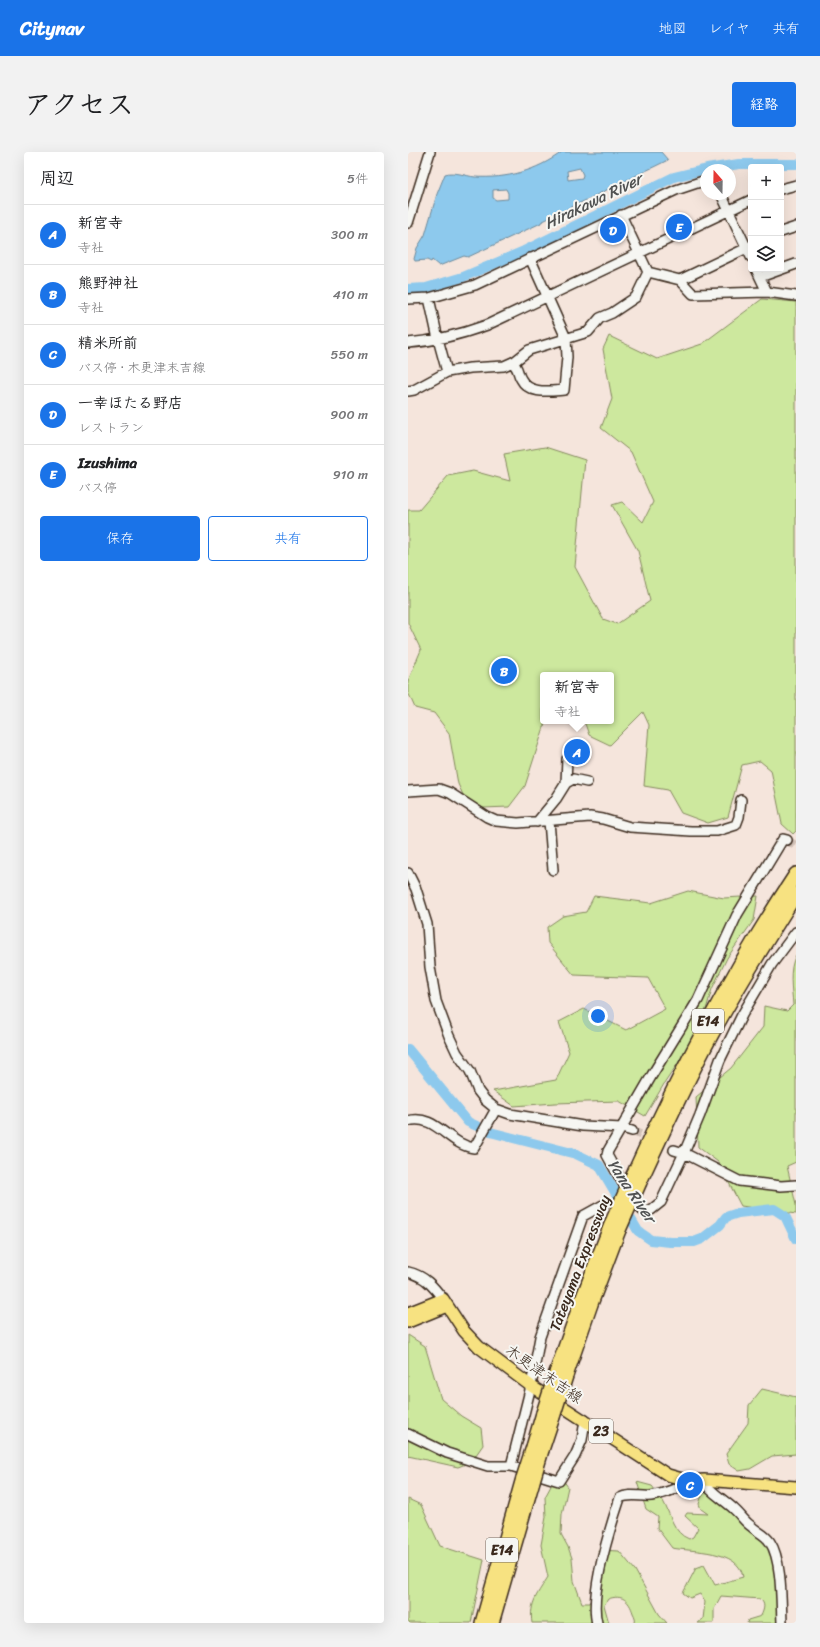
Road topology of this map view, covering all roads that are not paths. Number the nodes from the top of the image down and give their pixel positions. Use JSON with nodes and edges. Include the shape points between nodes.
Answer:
{"nodes":[{"id":1,"x":430,"y":152,"type":"edge"},
{"id":2,"x":700,"y":182,"type":"edge"},
{"id":3,"x":796,"y":185,"type":"edge"},
{"id":4,"x":784,"y":188,"type":"edge"},
{"id":5,"x":724,"y":200,"type":"edge"},
{"id":6,"x":748,"y":201,"type":"edge"},
{"id":7,"x":729,"y":209,"type":"junction"},
{"id":8,"x":621,"y":215,"type":"junction"},
{"id":9,"x":408,"y":223,"type":"edge"},
{"id":10,"x":796,"y":227,"type":"edge"},
{"id":11,"x":784,"y":231,"type":"edge"},
{"id":12,"x":748,"y":245,"type":"edge"},
{"id":13,"x":748,"y":247,"type":"edge"},
{"id":14,"x":639,"y":253,"type":"junction"},
{"id":15,"x":530,"y":258,"type":"junction"},
{"id":16,"x":796,"y":264,"type":"edge"},
{"id":17,"x":648,"y":272,"type":"junction"},
{"id":18,"x":758,"y":273,"type":"edge"},
{"id":19,"x":680,"y":280,"type":"junction"},
{"id":20,"x":767,"y":292,"type":"junction"},
{"id":21,"x":796,"y":296,"type":"edge"},
{"id":22,"x":547,"y":297,"type":"junction"},
{"id":23,"x":429,"y":298,"type":"junction"},
{"id":24,"x":408,"y":299,"type":"edge"},
{"id":25,"x":566,"y":338,"type":"junction"},
{"id":26,"x":438,"y":339,"type":"junction"},
{"id":27,"x":408,"y":343,"type":"edge"},
{"id":28,"x":512,"y":363,"type":"junction"},
{"id":29,"x":447,"y":372,"type":"junction"},
{"id":30,"x":408,"y":391,"type":"edge"},
{"id":31,"x":567,"y":759,"type":"dead end"},
{"id":32,"x":587,"y":782,"type":"dead end"},
{"id":33,"x":566,"y":783,"type":"junction"},
{"id":34,"x":408,"y":791,"type":"edge"},
{"id":35,"x":741,"y":800,"type":"dead end"},
{"id":36,"x":549,"y":821,"type":"junction"},
{"id":37,"x":537,"y":822,"type":"junction"},
{"id":38,"x":787,"y":840,"type":"dead end"},
{"id":39,"x":553,"y":870,"type":"dead end"},
{"id":40,"x":408,"y":873,"type":"edge"},
{"id":41,"x":796,"y":874,"type":"edge"},
{"id":42,"x":796,"y":894,"type":"edge"},
{"id":43,"x":796,"y":932,"type":"edge"},
{"id":44,"x":494,"y":1112,"type":"junction"},
{"id":45,"x":408,"y":1121,"type":"edge"},
{"id":46,"x":622,"y":1128,"type":"junction"},
{"id":47,"x":632,"y":1131,"type":"tunnel mouth"},
{"id":48,"x":674,"y":1150,"type":"tunnel mouth"},
{"id":49,"x":684,"y":1154,"type":"junction"},
{"id":50,"x":637,"y":1178,"type":"junction"},
{"id":51,"x":796,"y":1185,"type":"edge"},
{"id":52,"x":603,"y":1205,"type":"dead end"},
{"id":53,"x":408,"y":1272,"type":"edge"},
{"id":54,"x":445,"y":1303,"type":"junction"},
{"id":55,"x":408,"y":1313,"type":"edge"},
{"id":56,"x":408,"y":1322,"type":"edge"},
{"id":57,"x":531,"y":1386,"type":"junction"},
{"id":58,"x":585,"y":1420,"type":"junction"},
{"id":59,"x":408,"y":1434,"type":"edge"},
{"id":60,"x":511,"y":1466,"type":"junction"},
{"id":61,"x":528,"y":1479,"type":"junction"},
{"id":62,"x":702,"y":1480,"type":"junction"},
{"id":63,"x":690,"y":1481,"type":"junction"},
{"id":64,"x":796,"y":1487,"type":"edge"},
{"id":65,"x":482,"y":1623,"type":"edge"},
{"id":66,"x":492,"y":1623,"type":"edge"},
{"id":67,"x":597,"y":1623,"type":"edge"},
{"id":68,"x":782,"y":1623,"type":"edge"}],
"edges":[{"from":1,"to":9,"type":"street"},
{"from":2,"to":8,"type":"street"},
{"from":3,"to":4,"type":"street"},
{"from":5,"to":7,"type":"street"},
{"from":6,"to":7,"type":"street"},
{"from":7,"to":12,"type":"street"},
{"from":7,"to":14,"type":"street"},
{"from":8,"to":14,"type":"street"},
{"from":8,"to":15,"type":"street"},
{"from":10,"to":11,"type":"street"},
{"from":13,"to":19,"type":"street"},
{"from":14,"to":17,"type":"street"},
{"from":14,"to":22,"type":"street"},
{"from":15,"to":22,"type":"street"},
{"from":15,"to":23,"type":"street","via":[[475,285]]},
{"from":16,"to":18,"type":"street"},
{"from":17,"to":19,"type":"street"},
{"from":17,"to":25,"type":"street","via":[[636,297],[600,318],[588,332]]},
{"from":18,"to":20,"type":"street"},
{"from":19,"to":20,"type":"street","via":[[693,294]]},
{"from":20,"to":21,"type":"street"},
{"from":22,"to":25,"type":"street"},
{"from":22,"to":26,"type":"street","via":[[487,325]]},
{"from":23,"to":24,"type":"street"},
{"from":23,"to":26,"type":"street"},
{"from":25,"to":28,"type":"street","via":[[529,350]]},
{"from":25,"to":28,"type":"street","via":[[564,390],[531,390],[520,378]]},
{"from":26,"to":27,"type":"street"},
{"from":26,"to":29,"type":"street"},
{"from":28,"to":29,"type":"street"},
{"from":29,"to":30,"type":"street"},
{"from":31,"to":33,"type":"street"},
{"from":32,"to":33,"type":"street","via":[[573,779]]},
{"from":33,"to":37,"type":"street"},
{"from":34,"to":37,"type":"street","via":[[439,789],[496,821]]},
{"from":35,"to":36,"type":"street","via":[[736,825],[717,831],[630,827],[590,817]]},
{"from":36,"to":37,"type":"street"},
{"from":36,"to":39,"type":"street"},
{"from":38,"to":46,"type":"street","via":[[783,839],[754,885],[698,1000]]},
{"from":40,"to":44,"type":"street","via":[[427,924],[434,992],[449,1036],[470,1071],[478,1091]]},
{"from":41,"to":50,"type":"highway","name":"Tateyama Expressway","number":"E14","via":[[750,946],[703,1030],[663,1109]]},
{"from":42,"to":50,"type":"highway","name":"Tateyama Expressway","number":"E14","via":[[759,951]]},
{"from":43,"to":49,"type":"street","via":[[765,975],[727,1043]]},
{"from":44,"to":45,"type":"street","via":[[474,1148],[465,1146],[429,1122],[419,1119]]},
{"from":44,"to":46,"type":"street","via":[[583,1126]]},
{"from":46,"to":47,"type":"street"},
{"from":46,"to":49,"type":"street","via":[[607,1155],[642,1210],[651,1210],[661,1202]]},
{"from":48,"to":49,"type":"street"},
{"from":49,"to":51,"type":"street","via":[[739,1181],[781,1186]]},
{"from":50,"to":61,"type":"highway","name":"Tateyama Expressway","number":"E14","bridge":true,"via":[[586,1303]]},
{"from":52,"to":57,"type":"street","via":[[584,1216],[540,1337]]},
{"from":53,"to":54,"type":"street","via":[[425,1278]]},
{"from":54,"to":55,"type":"main road"},
{"from":54,"to":56,"type":"main road"},
{"from":54,"to":57,"type":"main road","name":"木更津末吉線","number":"23","via":[[478,1347]]},
{"from":57,"to":58,"type":"main road","name":"木更津末吉線","number":"23"},
{"from":57,"to":60,"type":"street"},
{"from":58,"to":60,"type":"street","via":[[582,1440],[559,1481]]},
{"from":58,"to":63,"type":"main road","name":"木更津末吉線","number":"23","via":[[668,1475]]},
{"from":59,"to":60,"type":"street","via":[[447,1453],[488,1466]]},
{"from":61,"to":65,"type":"highway","name":"Tateyama Expressway","number":"E14"},
{"from":61,"to":66,"type":"highway","name":"Tateyama Expressway","number":"E14"},
{"from":62,"to":63,"type":"main road","name":"木更津末吉線","number":"23"},
{"from":62,"to":64,"type":"main road","name":"木更津末吉線","number":"23"},
{"from":62,"to":68,"type":"street","via":[[710,1491],[727,1502],[750,1526],[770,1541],[775,1554],[780,1586]]},
{"from":63,"to":67,"type":"street","via":[[670,1492],[620,1498],[597,1583]]}]}
